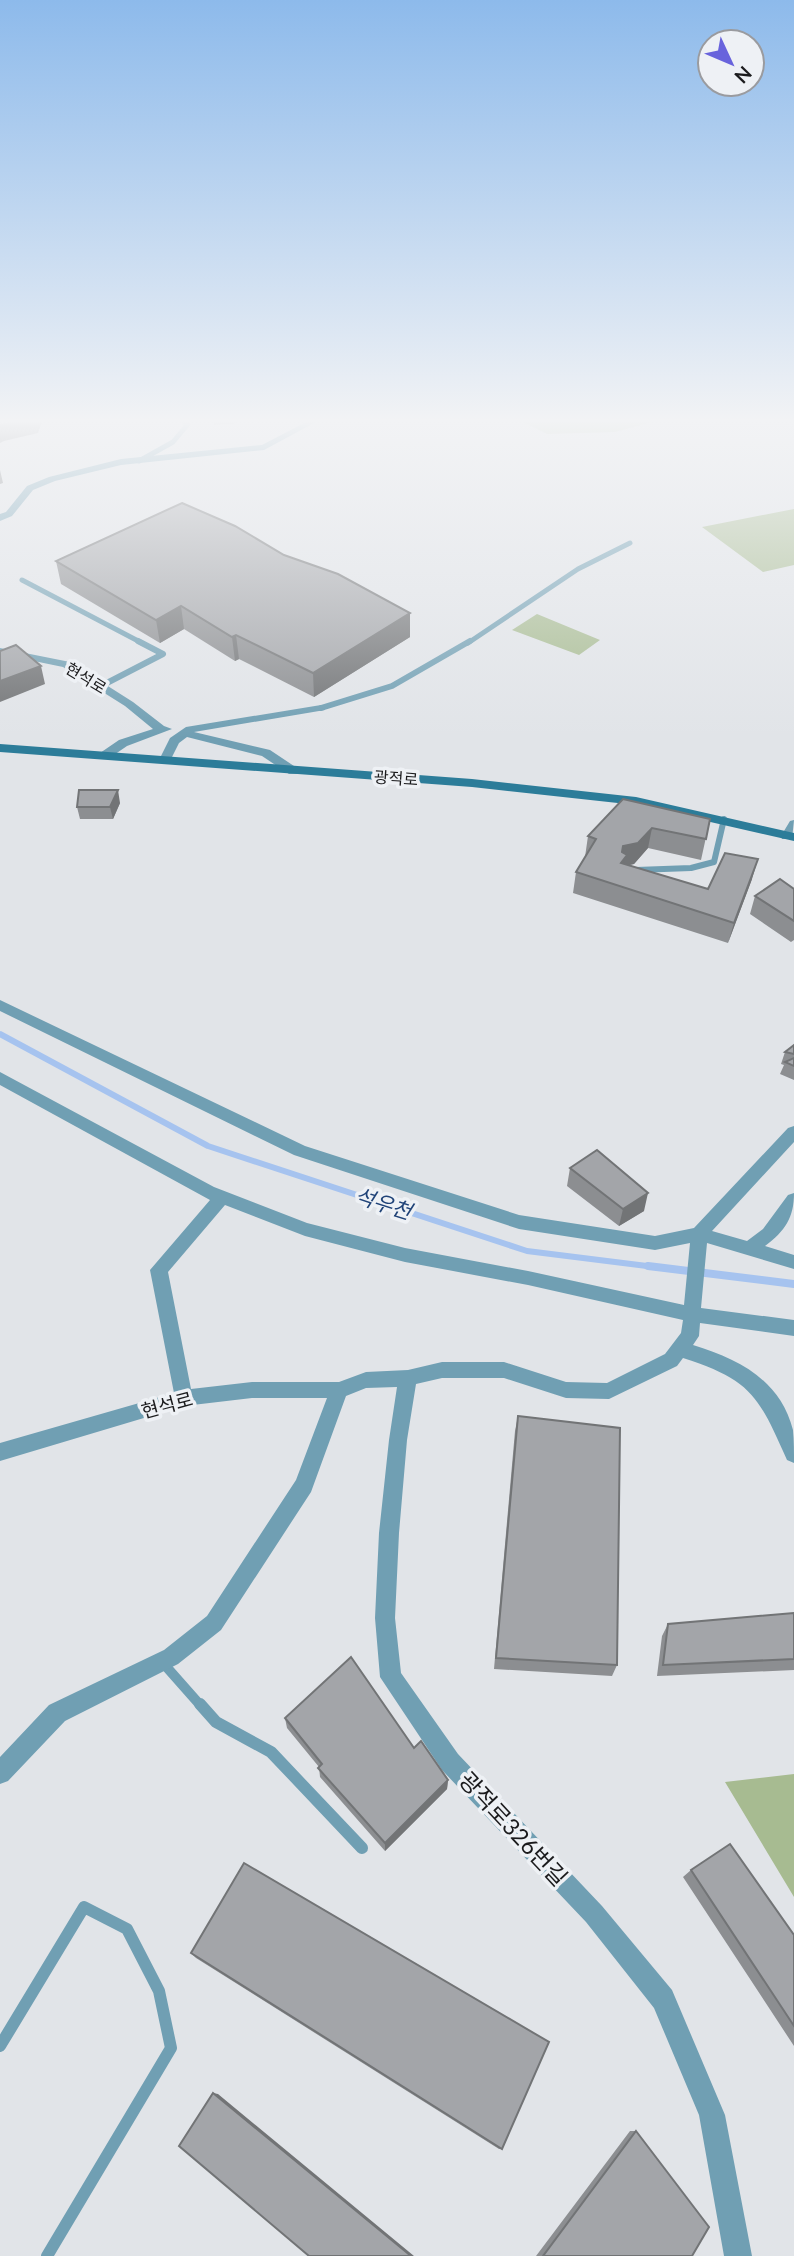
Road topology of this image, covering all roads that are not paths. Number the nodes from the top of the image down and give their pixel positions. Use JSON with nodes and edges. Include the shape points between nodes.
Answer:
{"nodes":[{"id":1,"x":630,"y":543,"type":"dead end"},
{"id":2,"x":22,"y":580,"type":"dead end"},
{"id":3,"x":0,"y":651,"type":"edge"},
{"id":4,"x":101,"y":686,"type":"junction"},
{"id":5,"x":321,"y":708,"type":"joint"},
{"id":6,"x":244,"y":721,"type":"junction"},
{"id":7,"x":160,"y":729,"type":"junction"},
{"id":8,"x":187,"y":731,"type":"junction"},
{"id":9,"x":216,"y":744,"type":"junction"},
{"id":10,"x":0,"y":748,"type":"edge"},
{"id":11,"x":104,"y":756,"type":"junction"},
{"id":12,"x":165,"y":760,"type":"junction"},
{"id":13,"x":293,"y":771,"type":"junction"},
{"id":14,"x":723,"y":819,"type":"junction"},
{"id":15,"x":792,"y":832,"type":"edge"},
{"id":16,"x":624,"y":870,"type":"edge"},
{"id":17,"x":0,"y":1004,"type":"edge"},
{"id":18,"x":0,"y":1078,"type":"edge"},
{"id":19,"x":794,"y":1132,"type":"edge"},
{"id":20,"x":222,"y":1197,"type":"junction"},
{"id":21,"x":794,"y":1200,"type":"edge"},
{"id":22,"x":698,"y":1241,"type":"junction"},
{"id":23,"x":751,"y":1248,"type":"junction"},
{"id":24,"x":794,"y":1262,"type":"edge"},
{"id":25,"x":694,"y":1315,"type":"junction"},
{"id":26,"x":794,"y":1328,"type":"edge"},
{"id":27,"x":680,"y":1349,"type":"junction"},
{"id":28,"x":408,"y":1378,"type":"junction"},
{"id":29,"x":339,"y":1390,"type":"junction"},
{"id":30,"x":184,"y":1398,"type":"junction"},
{"id":31,"x":0,"y":1452,"type":"edge"},
{"id":32,"x":794,"y":1454,"type":"edge"},
{"id":33,"x":162,"y":1662,"type":"junction"},
{"id":34,"x":0,"y":1773,"type":"edge"},
{"id":35,"x":362,"y":1848,"type":"dead end"},
{"id":36,"x":0,"y":2046,"type":"edge"},
{"id":37,"x":47,"y":2256,"type":"edge"},
{"id":38,"x":738,"y":2256,"type":"edge"}],
"edges":[{"from":1,"to":5,"type":"lane","via":[[577,570],[421,673],[347,704]]},
{"from":2,"to":4,"type":"lane","via":[[163,654]]},
{"from":3,"to":4,"type":"street","name":"현석로","via":[[66,664]]},
{"from":4,"to":7,"type":"street","name":"현석로"},
{"from":5,"to":6,"type":"street"},
{"from":6,"to":8,"type":"street"},
{"from":6,"to":9,"type":"street"},
{"from":7,"to":8,"type":"street"},
{"from":7,"to":11,"type":"street"},
{"from":8,"to":9,"type":"street"},
{"from":8,"to":12,"type":"street","via":[[174,741]]},
{"from":9,"to":13,"type":"street","via":[[266,753]]},
{"from":10,"to":11,"type":"main road","name":"광적로"},
{"from":11,"to":12,"type":"main road","name":"광적로"},
{"from":12,"to":13,"type":"main road","name":"광적로"},
{"from":13,"to":14,"type":"main road","name":"광적로","via":[[472,783],[623,800]]},
{"from":14,"to":15,"type":"main road","name":"광적로"},
{"from":14,"to":16,"type":"lane","via":[[714,862],[691,869]]},
{"from":17,"to":22,"type":"street","via":[[300,1151],[519,1222],[654,1243]]},
{"from":18,"to":20,"type":"street"},
{"from":19,"to":22,"type":"street"},
{"from":20,"to":25,"type":"street","via":[[305,1229],[405,1255]]},
{"from":20,"to":30,"type":"street","via":[[159,1270]]},
{"from":21,"to":23,"type":"street","via":[[769,1234]]},
{"from":22,"to":23,"type":"street"},
{"from":22,"to":25,"type":"street"},
{"from":23,"to":24,"type":"street"},
{"from":25,"to":26,"type":"street"},
{"from":25,"to":27,"type":"street","via":[[690,1336]]},
{"from":27,"to":28,"type":"street","via":[[671,1360],[609,1391],[566,1390],[504,1370],[442,1370]]},
{"from":27,"to":32,"type":"street","via":[[727,1363],[755,1380],[778,1415]]},
{"from":28,"to":29,"type":"street","via":[[366,1380]]},
{"from":28,"to":38,"type":"street","name":"광적로326번길","via":[[389,1533],[385,1618],[391,1676],[450,1762],[594,1914],[663,1999],[712,2115]]},
{"from":29,"to":30,"type":"street","name":"현석로","via":[[252,1390]]},
{"from":29,"to":33,"type":"street","via":[[304,1485],[214,1623]]},
{"from":30,"to":31,"type":"street","name":"현석로"},
{"from":33,"to":34,"type":"street","via":[[57,1713]]},
{"from":33,"to":35,"type":"lane","via":[[216,1721],[271,1752]]},
{"from":36,"to":37,"type":"lane","via":[[84,1907],[127,1929],[159,1991],[171,2048]]}]}
